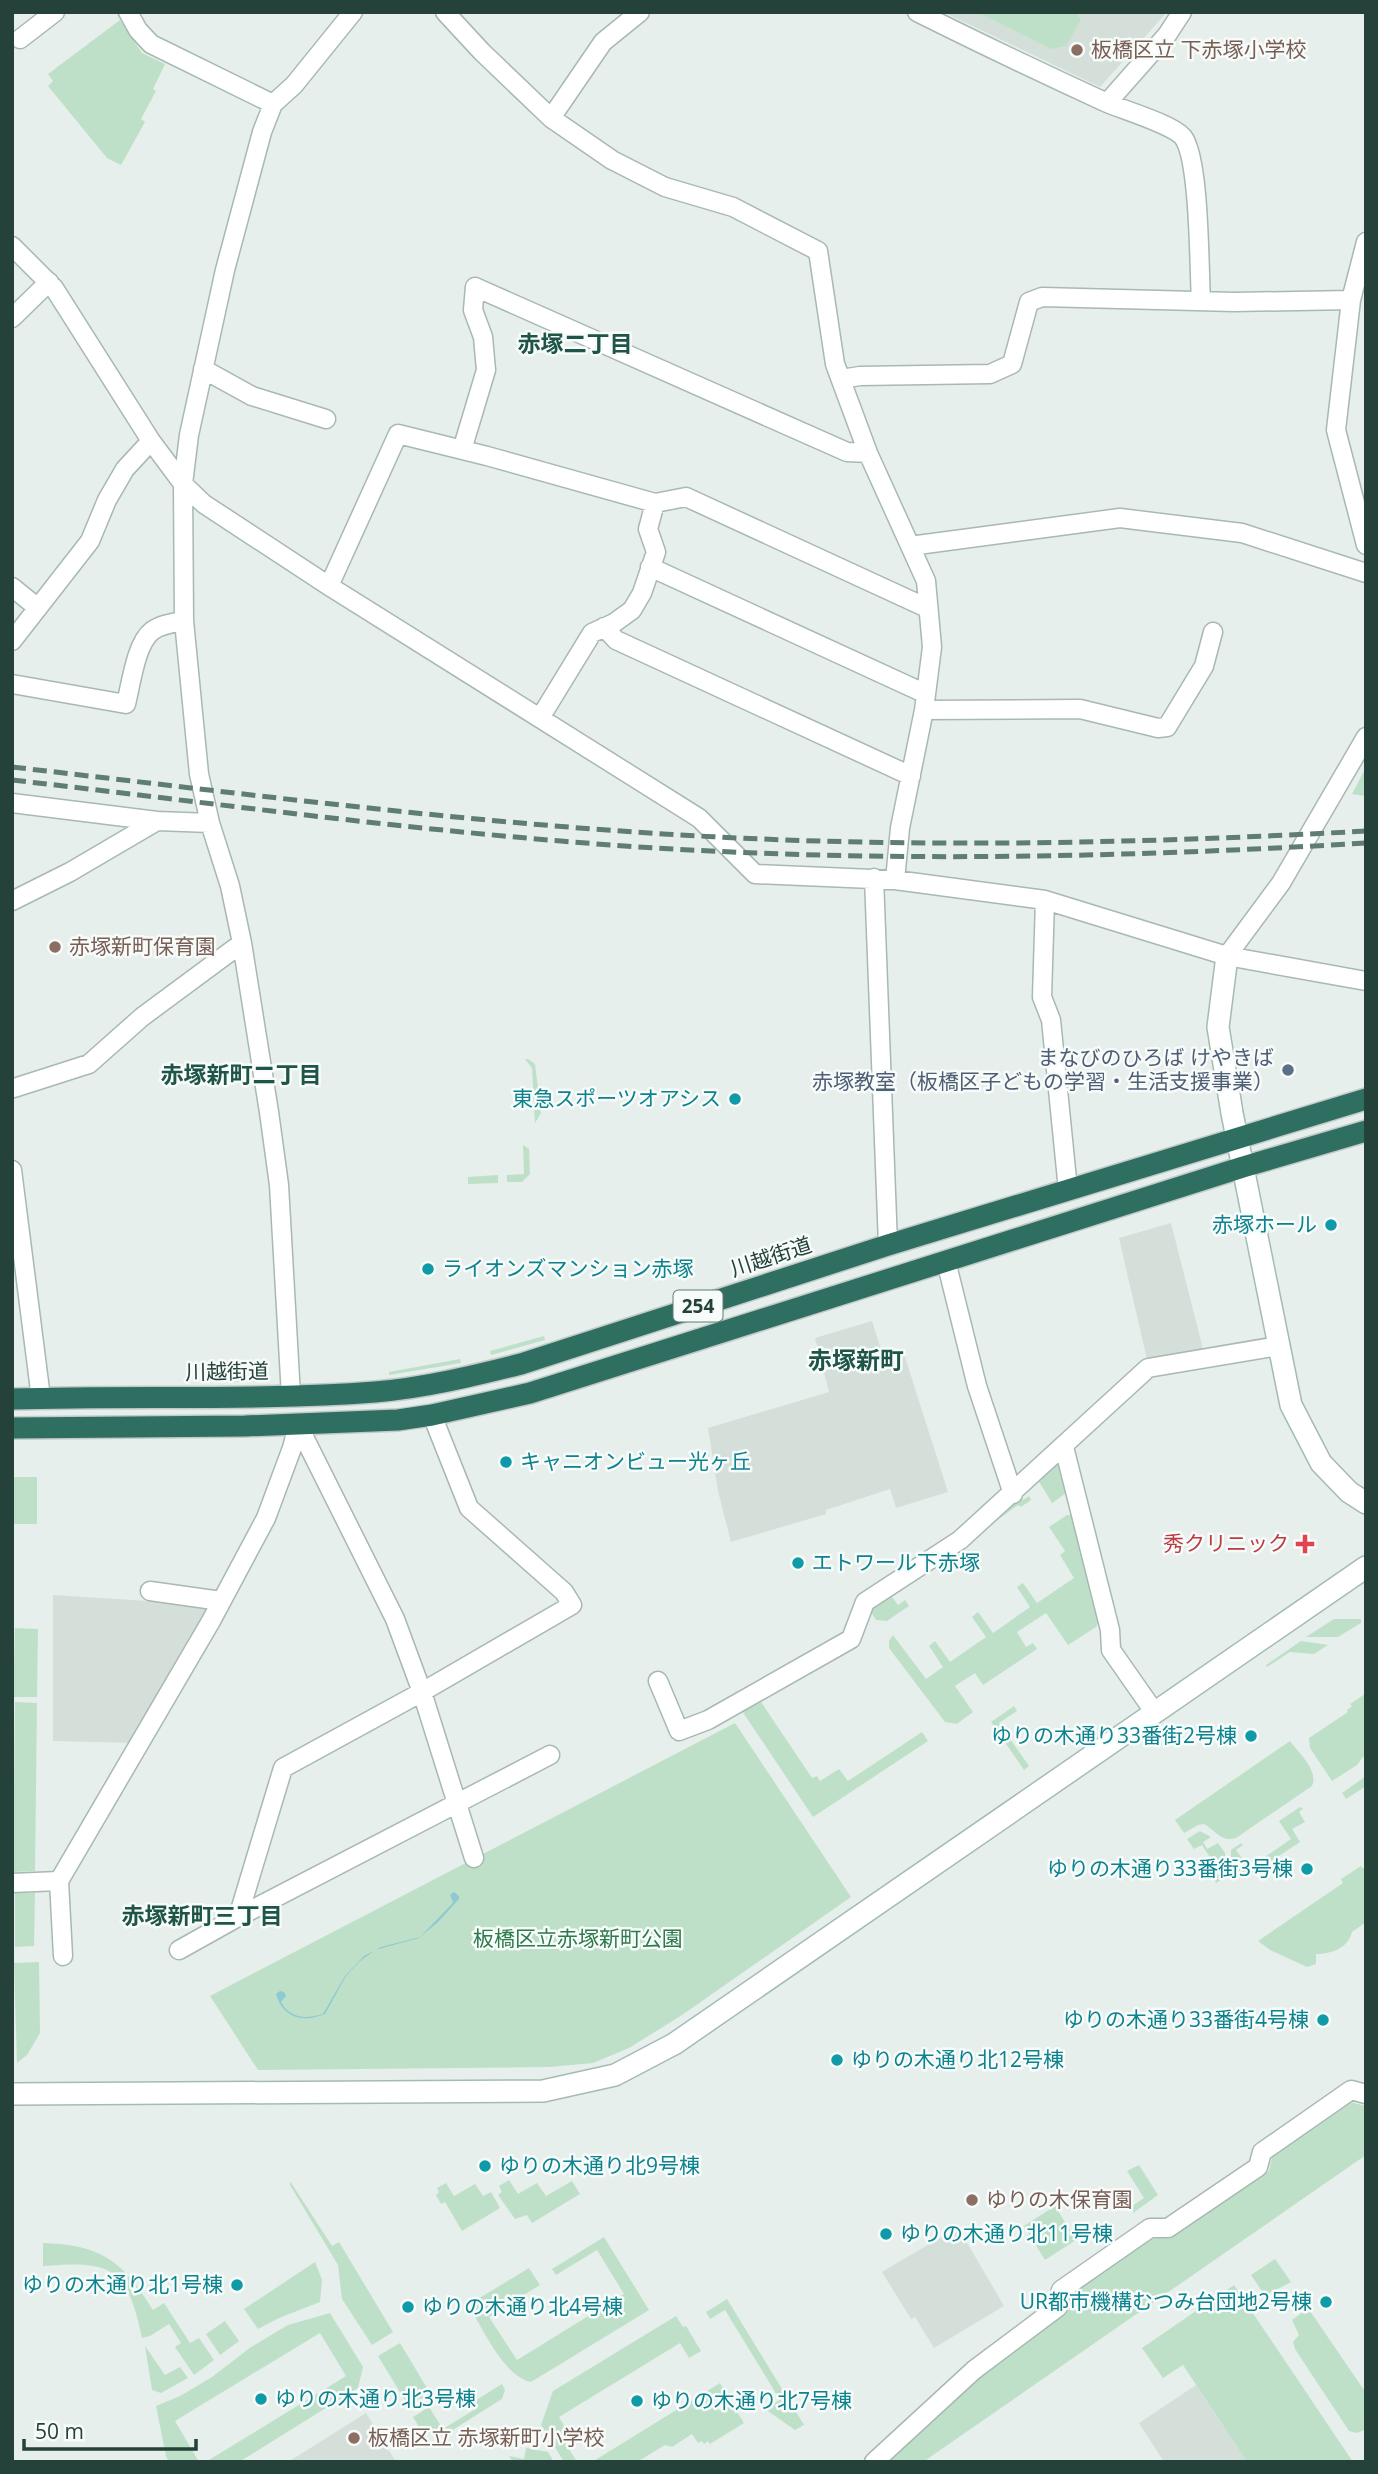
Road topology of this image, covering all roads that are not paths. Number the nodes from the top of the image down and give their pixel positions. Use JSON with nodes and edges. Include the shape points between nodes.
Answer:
{"nodes":[{"id":1,"x":55,"y":12,"type":"edge"},
{"id":2,"x":128,"y":12,"type":"edge"},
{"id":3,"x":353,"y":12,"type":"edge"},
{"id":4,"x":445,"y":12,"type":"edge"},
{"id":5,"x":640,"y":12,"type":"edge"},
{"id":6,"x":917,"y":12,"type":"edge"},
{"id":7,"x":1182,"y":12,"type":"edge"},
{"id":8,"x":20,"y":39,"type":"dead end"},
{"id":9,"x":1107,"y":103,"type":"junction"},
{"id":10,"x":273,"y":104,"type":"junction"},
{"id":11,"x":551,"y":118,"type":"junction"},
{"id":12,"x":1366,"y":242,"type":"edge"},
{"id":13,"x":12,"y":246,"type":"edge"},
{"id":14,"x":49,"y":282,"type":"junction"},
{"id":15,"x":1351,"y":300,"type":"junction"},
{"id":16,"x":1201,"y":301,"type":"junction"},
{"id":17,"x":12,"y":318,"type":"edge"},
{"id":18,"x":203,"y":369,"type":"junction"},
{"id":19,"x":841,"y":379,"type":"junction"},
{"id":20,"x":326,"y":419,"type":"dead end"},
{"id":21,"x":151,"y":441,"type":"junction"},
{"id":22,"x":462,"y":450,"type":"junction"},
{"id":23,"x":868,"y":453,"type":"junction"},
{"id":24,"x":183,"y":484,"type":"junction"},
{"id":25,"x":655,"y":503,"type":"junction"},
{"id":26,"x":1366,"y":545,"type":"edge"},
{"id":27,"x":910,"y":547,"type":"junction"},
{"id":28,"x":650,"y":567,"type":"junction"},
{"id":29,"x":1366,"y":573,"type":"edge"},
{"id":30,"x":329,"y":586,"type":"junction"},
{"id":31,"x":12,"y":587,"type":"edge"},
{"id":32,"x":38,"y":608,"type":"junction"},
{"id":33,"x":927,"y":608,"type":"junction"},
{"id":34,"x":184,"y":621,"type":"junction"},
{"id":35,"x":604,"y":627,"type":"junction"},
{"id":36,"x":1213,"y":632,"type":"dead end"},
{"id":37,"x":12,"y":641,"type":"edge"},
{"id":38,"x":12,"y":684,"type":"edge"},
{"id":39,"x":925,"y":702,"type":"junction"},
{"id":40,"x":540,"y":718,"type":"junction"},
{"id":41,"x":1366,"y":737,"type":"edge"},
{"id":42,"x":911,"y":776,"type":"junction"},
{"id":43,"x":12,"y":803,"type":"edge"},
{"id":44,"x":157,"y":821,"type":"junction"},
{"id":45,"x":210,"y":823,"type":"junction"},
{"id":46,"x":874,"y":878,"type":"junction"},
{"id":47,"x":895,"y":880,"type":"junction"},
{"id":48,"x":1045,"y":900,"type":"junction"},
{"id":49,"x":12,"y":901,"type":"edge"},
{"id":50,"x":242,"y":943,"type":"junction"},
{"id":51,"x":1227,"y":956,"type":"junction"},
{"id":52,"x":1366,"y":981,"type":"edge"},
{"id":53,"x":13,"y":1089,"type":"edge"},
{"id":54,"x":1366,"y":1099,"type":"edge"},
{"id":55,"x":1366,"y":1131,"type":"edge"},
{"id":56,"x":1237,"y":1139,"type":"junction"},
{"id":57,"x":1243,"y":1167,"type":"junction"},
{"id":58,"x":12,"y":1170,"type":"edge"},
{"id":59,"x":1068,"y":1190,"type":"junction"},
{"id":60,"x":888,"y":1245,"type":"junction"},
{"id":61,"x":946,"y":1261,"type":"junction"},
{"id":62,"x":1278,"y":1346,"type":"junction"},
{"id":63,"x":291,"y":1396,"type":"junction"},
{"id":64,"x":41,"y":1398,"type":"junction"},
{"id":65,"x":12,"y":1399,"type":"edge"},
{"id":66,"x":432,"y":1415,"type":"junction"},
{"id":67,"x":298,"y":1425,"type":"junction"},
{"id":68,"x":12,"y":1428,"type":"edge"},
{"id":69,"x":1064,"y":1447,"type":"junction"},
{"id":70,"x":1013,"y":1493,"type":"junction"},
{"id":71,"x":1366,"y":1503,"type":"edge"},
{"id":72,"x":1366,"y":1567,"type":"edge"},
{"id":73,"x":150,"y":1591,"type":"dead end"},
{"id":74,"x":221,"y":1601,"type":"junction"},
{"id":75,"x":658,"y":1681,"type":"dead end"},
{"id":76,"x":422,"y":1692,"type":"junction"},
{"id":77,"x":1155,"y":1713,"type":"junction"},
{"id":78,"x":550,"y":1755,"type":"dead end"},
{"id":79,"x":457,"y":1803,"type":"junction"},
{"id":80,"x":474,"y":1858,"type":"dead end"},
{"id":81,"x":59,"y":1881,"type":"junction"},
{"id":82,"x":12,"y":1883,"type":"edge"},
{"id":83,"x":238,"y":1917,"type":"junction"},
{"id":84,"x":179,"y":1950,"type":"dead end"},
{"id":85,"x":62,"y":1956,"type":"dead end"},
{"id":86,"x":12,"y":2094,"type":"edge"},
{"id":87,"x":1366,"y":2094,"type":"edge"},
{"id":88,"x":874,"y":2462,"type":"edge"}],
"edges":[{"from":1,"to":8,"type":"street"},
{"from":2,"to":10,"type":"street","via":[[151,44]]},
{"from":3,"to":10,"type":"street"},
{"from":4,"to":11,"type":"street"},
{"from":5,"to":11,"type":"street","via":[[603,43]]},
{"from":6,"to":9,"type":"street"},
{"from":7,"to":9,"type":"street"},
{"from":9,"to":16,"type":"street","via":[[1183,137],[1196,196]]},
{"from":10,"to":18,"type":"street","via":[[225,270]]},
{"from":11,"to":19,"type":"street","via":[[612,160],[665,187],[733,207],[818,251]]},
{"from":12,"to":15,"type":"street"},
{"from":13,"to":14,"type":"street"},
{"from":14,"to":17,"type":"street"},
{"from":14,"to":21,"type":"street"},
{"from":15,"to":16,"type":"street"},
{"from":15,"to":26,"type":"street","via":[[1336,430]]},
{"from":16,"to":19,"type":"street","via":[[1042,297],[1029,302],[1012,364],[990,374]]},
{"from":18,"to":20,"type":"street","via":[[252,396]]},
{"from":18,"to":24,"type":"street"},
{"from":19,"to":23,"type":"street"},
{"from":21,"to":24,"type":"street"},
{"from":21,"to":32,"type":"street","via":[[125,469],[90,541]]},
{"from":22,"to":23,"type":"street","via":[[486,370],[483,337],[474,310],[475,287],[847,452]]},
{"from":22,"to":25,"type":"street"},
{"from":22,"to":30,"type":"street","via":[[398,434]]},
{"from":23,"to":27,"type":"street"},
{"from":24,"to":30,"type":"street","via":[[204,504]]},
{"from":24,"to":34,"type":"street"},
{"from":25,"to":28,"type":"street","via":[[648,529],[656,552]]},
{"from":25,"to":33,"type":"street","via":[[686,497]]},
{"from":27,"to":29,"type":"street","via":[[1120,518],[1242,533]]},
{"from":27,"to":33,"type":"street","via":[[926,581]]},
{"from":28,"to":35,"type":"street","via":[[632,610]]},
{"from":28,"to":39,"type":"street"},
{"from":30,"to":40,"type":"street"},
{"from":31,"to":32,"type":"street"},
{"from":32,"to":37,"type":"street"},
{"from":33,"to":39,"type":"street","via":[[932,647]]},
{"from":34,"to":38,"type":"street","via":[[149,632],[139,650],[126,704]]},
{"from":34,"to":45,"type":"street","via":[[199,774]]},
{"from":35,"to":40,"type":"street","via":[[592,633]]},
{"from":35,"to":42,"type":"street","via":[[616,640]]},
{"from":36,"to":39,"type":"street","via":[[1204,666],[1167,727],[1080,709]]},
{"from":39,"to":42,"type":"street"},
{"from":40,"to":46,"type":"street","via":[[699,818],[755,874]]},
{"from":41,"to":51,"type":"street","via":[[1280,883]]},
{"from":42,"to":47,"type":"street"},
{"from":43,"to":44,"type":"street"},
{"from":44,"to":45,"type":"street"},
{"from":44,"to":49,"type":"street"},
{"from":45,"to":50,"type":"street"},
{"from":46,"to":47,"type":"street"},
{"from":46,"to":60,"type":"street"},
{"from":47,"to":48,"type":"street"},
{"from":48,"to":51,"type":"street"},
{"from":48,"to":59,"type":"street","via":[[1042,997],[1051,1020]]},
{"from":50,"to":53,"type":"street","via":[[142,1017],[89,1064]]},
{"from":50,"to":63,"type":"street","via":[[279,1185]]},
{"from":51,"to":52,"type":"street"},
{"from":51,"to":56,"type":"street","via":[[1218,1027]]},
{"from":54,"to":56,"type":"highway","name":"川越街道","number":"254"},
{"from":55,"to":57,"type":"highway","number":"254"},
{"from":56,"to":57,"type":"street"},
{"from":56,"to":59,"type":"highway","name":"川越街道","number":"254"},
{"from":57,"to":61,"type":"highway","number":"254"},
{"from":57,"to":62,"type":"street"},
{"from":58,"to":64,"type":"street"},
{"from":59,"to":60,"type":"highway","name":"川越街道","number":"254"},
{"from":60,"to":63,"type":"highway","name":"川越街道","number":"254","via":[[511,1367],[377,1391]]},
{"from":61,"to":66,"type":"highway","number":"254","via":[[530,1393]]},
{"from":61,"to":70,"type":"street","via":[[976,1386]]},
{"from":62,"to":69,"type":"street","via":[[1148,1368]]},
{"from":62,"to":71,"type":"street","via":[[1291,1405],[1321,1464]]},
{"from":63,"to":64,"type":"highway","name":"川越街道","number":"254"},
{"from":64,"to":65,"type":"highway","name":"川越街道","number":"254"},
{"from":66,"to":67,"type":"highway","number":"254"},
{"from":66,"to":76,"type":"street","via":[[469,1508],[564,1592],[572,1605]]},
{"from":67,"to":68,"type":"highway","number":"254"},
{"from":67,"to":74,"type":"street","via":[[266,1518]]},
{"from":67,"to":76,"type":"street","via":[[395,1619]]},
{"from":69,"to":70,"type":"street"},
{"from":69,"to":77,"type":"street","via":[[1110,1630],[1111,1650]]},
{"from":70,"to":75,"type":"street","via":[[960,1540],[865,1602],[851,1639],[708,1720],[679,1731]]},
{"from":72,"to":77,"type":"street"},
{"from":73,"to":74,"type":"street"},
{"from":74,"to":81,"type":"street"},
{"from":76,"to":79,"type":"street"},
{"from":76,"to":83,"type":"street","via":[[283,1768]]},
{"from":77,"to":86,"type":"street","via":[[674,2043],[615,2075],[542,2091]]},
{"from":78,"to":79,"type":"street"},
{"from":79,"to":80,"type":"street"},
{"from":79,"to":83,"type":"street"},
{"from":81,"to":82,"type":"street"},
{"from":81,"to":85,"type":"street"},
{"from":83,"to":84,"type":"street"},
{"from":87,"to":88,"type":"street","via":[[1351,2090],[1262,2152],[1258,2167],[1168,2228],[1150,2228],[1061,2290],[1058,2307],[974,2370]]}]}
